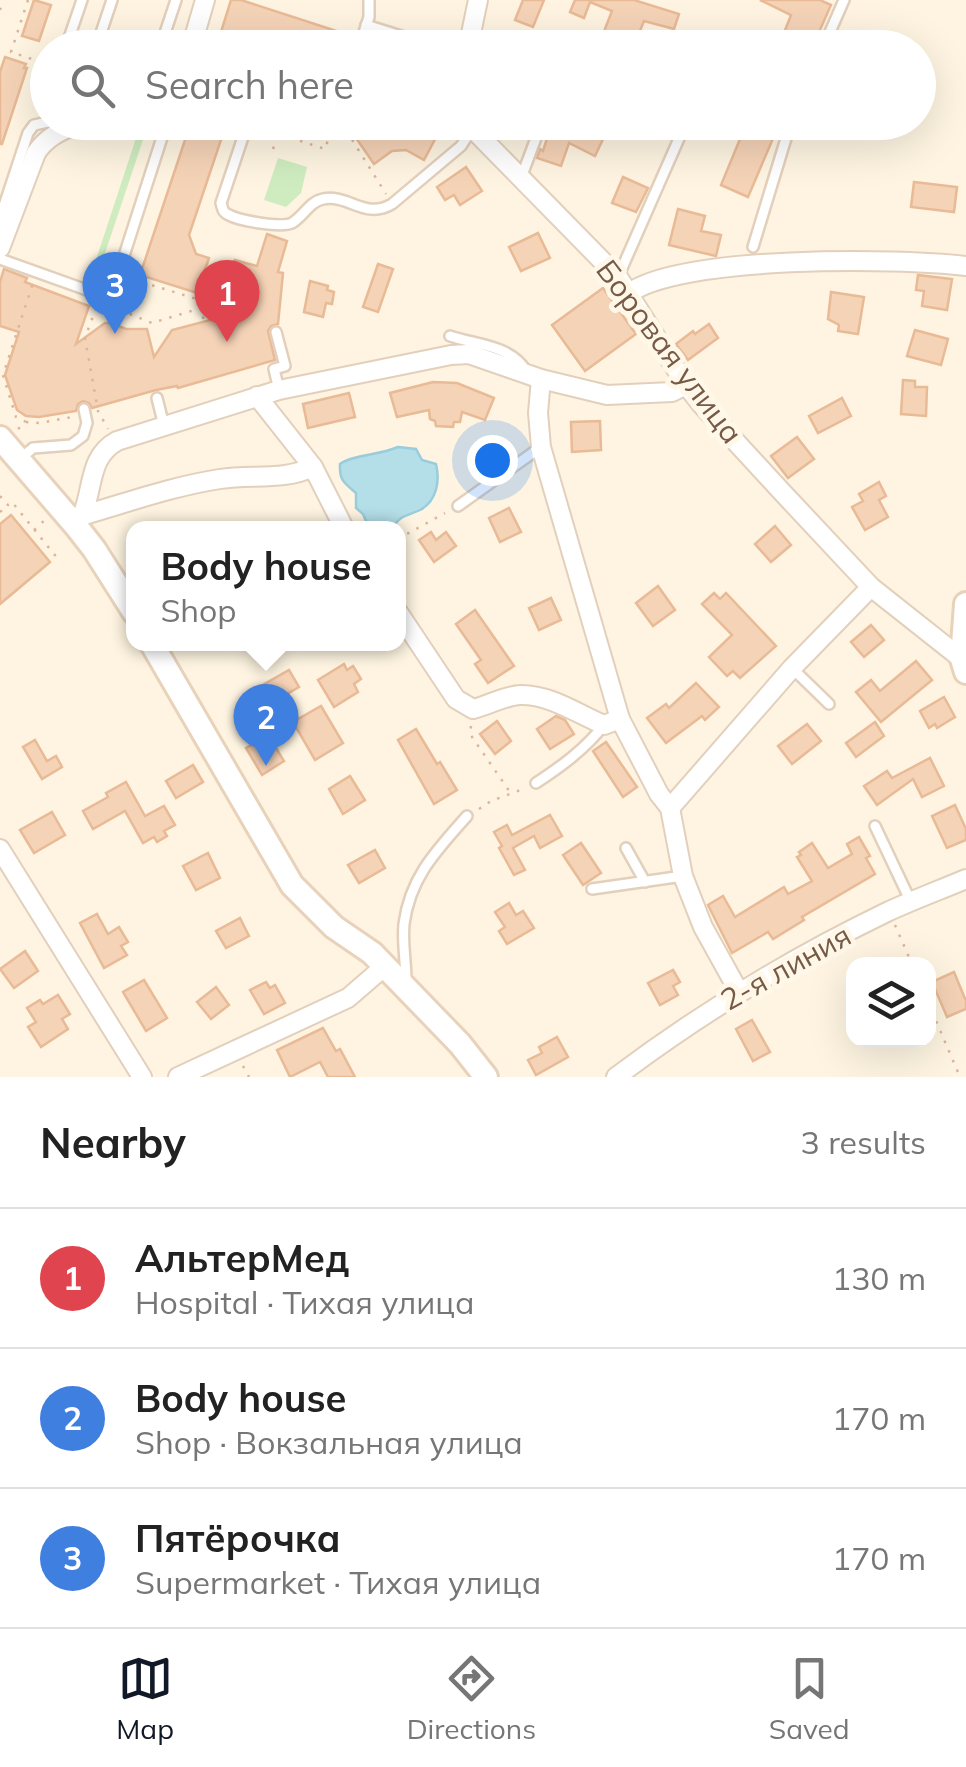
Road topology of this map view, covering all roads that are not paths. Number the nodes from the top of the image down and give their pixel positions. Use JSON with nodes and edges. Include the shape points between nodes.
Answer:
{"nodes":[{"id":1,"x":82,"y":0,"type":"edge"},
{"id":2,"x":112,"y":0,"type":"edge"},
{"id":3,"x":176,"y":0,"type":"edge"},
{"id":4,"x":205,"y":0,"type":"edge"},
{"id":5,"x":369,"y":0,"type":"edge"},
{"id":6,"x":478,"y":0,"type":"edge"},
{"id":7,"x":844,"y":0,"type":"edge"},
{"id":8,"x":366,"y":25,"type":"junction"},
{"id":9,"x":72,"y":30,"type":"edge"},
{"id":10,"x":102,"y":30,"type":"edge"},
{"id":11,"x":166,"y":30,"type":"edge"},
{"id":12,"x":196,"y":30,"type":"edge"},
{"id":13,"x":364,"y":30,"type":"edge"},
{"id":14,"x":382,"y":30,"type":"edge"},
{"id":15,"x":472,"y":30,"type":"edge"},
{"id":16,"x":831,"y":30,"type":"edge"},
{"id":17,"x":30,"y":131,"type":"edge"},
{"id":18,"x":44,"y":140,"type":"edge"},
{"id":19,"x":162,"y":140,"type":"edge"},
{"id":20,"x":242,"y":140,"type":"edge"},
{"id":21,"x":463,"y":140,"type":"edge"},
{"id":22,"x":482,"y":140,"type":"edge"},
{"id":23,"x":535,"y":140,"type":"edge"},
{"id":24,"x":679,"y":140,"type":"edge"},
{"id":25,"x":786,"y":140,"type":"edge"},
{"id":26,"x":520,"y":180,"type":"junction"},
{"id":27,"x":0,"y":218,"type":"edge"},
{"id":28,"x":753,"y":247,"type":"dead end"},
{"id":29,"x":0,"y":248,"type":"edge"},
{"id":30,"x":0,"y":258,"type":"edge"},
{"id":31,"x":966,"y":266,"type":"edge"},
{"id":32,"x":623,"y":286,"type":"junction"},
{"id":33,"x":276,"y":332,"type":"dead end"},
{"id":34,"x":450,"y":336,"type":"dead end"},
{"id":35,"x":534,"y":376,"type":"junction"},
{"id":36,"x":686,"y":385,"type":"junction"},
{"id":37,"x":279,"y":390,"type":"junction"},
{"id":38,"x":257,"y":396,"type":"junction"},
{"id":39,"x":157,"y":398,"type":"dead end"},
{"id":40,"x":84,"y":412,"type":"road end"},
{"id":41,"x":164,"y":426,"type":"junction"},
{"id":42,"x":7,"y":435,"type":"edge"},
{"id":43,"x":541,"y":447,"type":"junction"},
{"id":44,"x":19,"y":460,"type":"junction"},
{"id":45,"x":312,"y":468,"type":"junction"},
{"id":46,"x":458,"y":506,"type":"road end"},
{"id":47,"x":80,"y":520,"type":"junction"},
{"id":48,"x":340,"y":521,"type":"edge"},
{"id":49,"x":870,"y":587,"type":"junction"},
{"id":50,"x":126,"y":599,"type":"edge"},
{"id":51,"x":966,"y":604,"type":"edge"},
{"id":52,"x":406,"y":624,"type":"edge"},
{"id":53,"x":156,"y":651,"type":"edge"},
{"id":54,"x":965,"y":664,"type":"edge"},
{"id":55,"x":792,"y":668,"type":"junction"},
{"id":56,"x":829,"y":704,"type":"dead end"},
{"id":57,"x":612,"y":722,"type":"junction"},
{"id":58,"x":536,"y":783,"type":"road end"},
{"id":59,"x":670,"y":808,"type":"junction"},
{"id":60,"x":467,"y":816,"type":"road end"},
{"id":61,"x":874,"y":826,"type":"dead end"},
{"id":62,"x":626,"y":848,"type":"dead end"},
{"id":63,"x":0,"y":849,"type":"edge"},
{"id":64,"x":683,"y":876,"type":"junction"},
{"id":65,"x":966,"y":879,"type":"edge"},
{"id":66,"x":645,"y":882,"type":"junction"},
{"id":67,"x":592,"y":890,"type":"dead end"},
{"id":68,"x":911,"y":902,"type":"junction"},
{"id":69,"x":384,"y":966,"type":"junction"},
{"id":70,"x":406,"y":988,"type":"junction"},
{"id":71,"x":738,"y":992,"type":"junction"},
{"id":72,"x":142,"y":1077,"type":"edge"},
{"id":73,"x":178,"y":1077,"type":"edge"},
{"id":74,"x":486,"y":1077,"type":"edge"},
{"id":75,"x":616,"y":1077,"type":"edge"}],
"edges":[{"from":1,"to":9,"type":"lane"},
{"from":2,"to":10,"type":"lane"},
{"from":3,"to":11,"type":"lane"},
{"from":4,"to":12,"type":"street"},
{"from":5,"to":8,"type":"lane"},
{"from":6,"to":15,"type":"street"},
{"from":7,"to":16,"type":"lane"},
{"from":8,"to":13,"type":"lane"},
{"from":8,"to":14,"type":"lane"},
{"from":17,"to":27,"type":"lane"},
{"from":18,"to":29,"type":"street"},
{"from":19,"to":30,"type":"lane","via":[[112,294]]},
{"from":20,"to":21,"type":"lane","via":[[222,209],[256,223],[285,224],[328,198],[382,210]]},
{"from":22,"to":26,"type":"street","name":"Боровая улица"},
{"from":23,"to":26,"type":"lane"},
{"from":24,"to":32,"type":"lane"},
{"from":25,"to":28,"type":"lane"},
{"from":26,"to":32,"type":"street","name":"Боровая улица"},
{"from":31,"to":32,"type":"street","via":[[807,262],[707,269],[634,289]]},
{"from":32,"to":36,"type":"street","name":"Боровая улица"},
{"from":33,"to":37,"type":"lane","via":[[285,366],[274,370]]},
{"from":34,"to":35,"type":"lane","via":[[506,353]]},
{"from":35,"to":36,"type":"street","via":[[608,396]]},
{"from":35,"to":37,"type":"street","via":[[469,354]]},
{"from":35,"to":43,"type":"street"},
{"from":36,"to":49,"type":"street","name":"Боровая улица"},
{"from":37,"to":38,"type":"street"},
{"from":38,"to":41,"type":"street"},
{"from":38,"to":45,"type":"street"},
{"from":39,"to":41,"type":"lane"},
{"from":40,"to":44,"type":"lane","via":[[84,436],[71,445],[33,448]]},
{"from":41,"to":47,"type":"street","via":[[106,446]]},
{"from":42,"to":44,"type":"street"},
{"from":43,"to":46,"type":"lane"},
{"from":43,"to":57,"type":"street"},
{"from":44,"to":47,"type":"street"},
{"from":45,"to":47,"type":"street","via":[[176,488]]},
{"from":45,"to":48,"type":"street"},
{"from":47,"to":50,"type":"street"},
{"from":49,"to":54,"type":"street","name":"Боровая улица"},
{"from":49,"to":55,"type":"street"},
{"from":51,"to":54,"type":"street"},
{"from":52,"to":57,"type":"street","via":[[456,698],[473,709],[520,695]]},
{"from":53,"to":69,"type":"street","via":[[292,884]]},
{"from":55,"to":56,"type":"lane"},
{"from":55,"to":59,"type":"street"},
{"from":57,"to":58,"type":"lane"},
{"from":57,"to":59,"type":"street"},
{"from":59,"to":64,"type":"street"},
{"from":60,"to":70,"type":"lane","via":[[415,880],[404,925]]},
{"from":61,"to":68,"type":"lane"},
{"from":62,"to":66,"type":"lane"},
{"from":63,"to":72,"type":"street"},
{"from":64,"to":66,"type":"lane"},
{"from":64,"to":71,"type":"street"},
{"from":65,"to":68,"type":"street","name":"2-я линия"},
{"from":66,"to":67,"type":"lane"},
{"from":68,"to":71,"type":"street","name":"2-я линия"},
{"from":69,"to":70,"type":"street"},
{"from":69,"to":73,"type":"street","via":[[348,998]]},
{"from":70,"to":74,"type":"street"},
{"from":71,"to":75,"type":"street","name":"2-я линия"}]}
